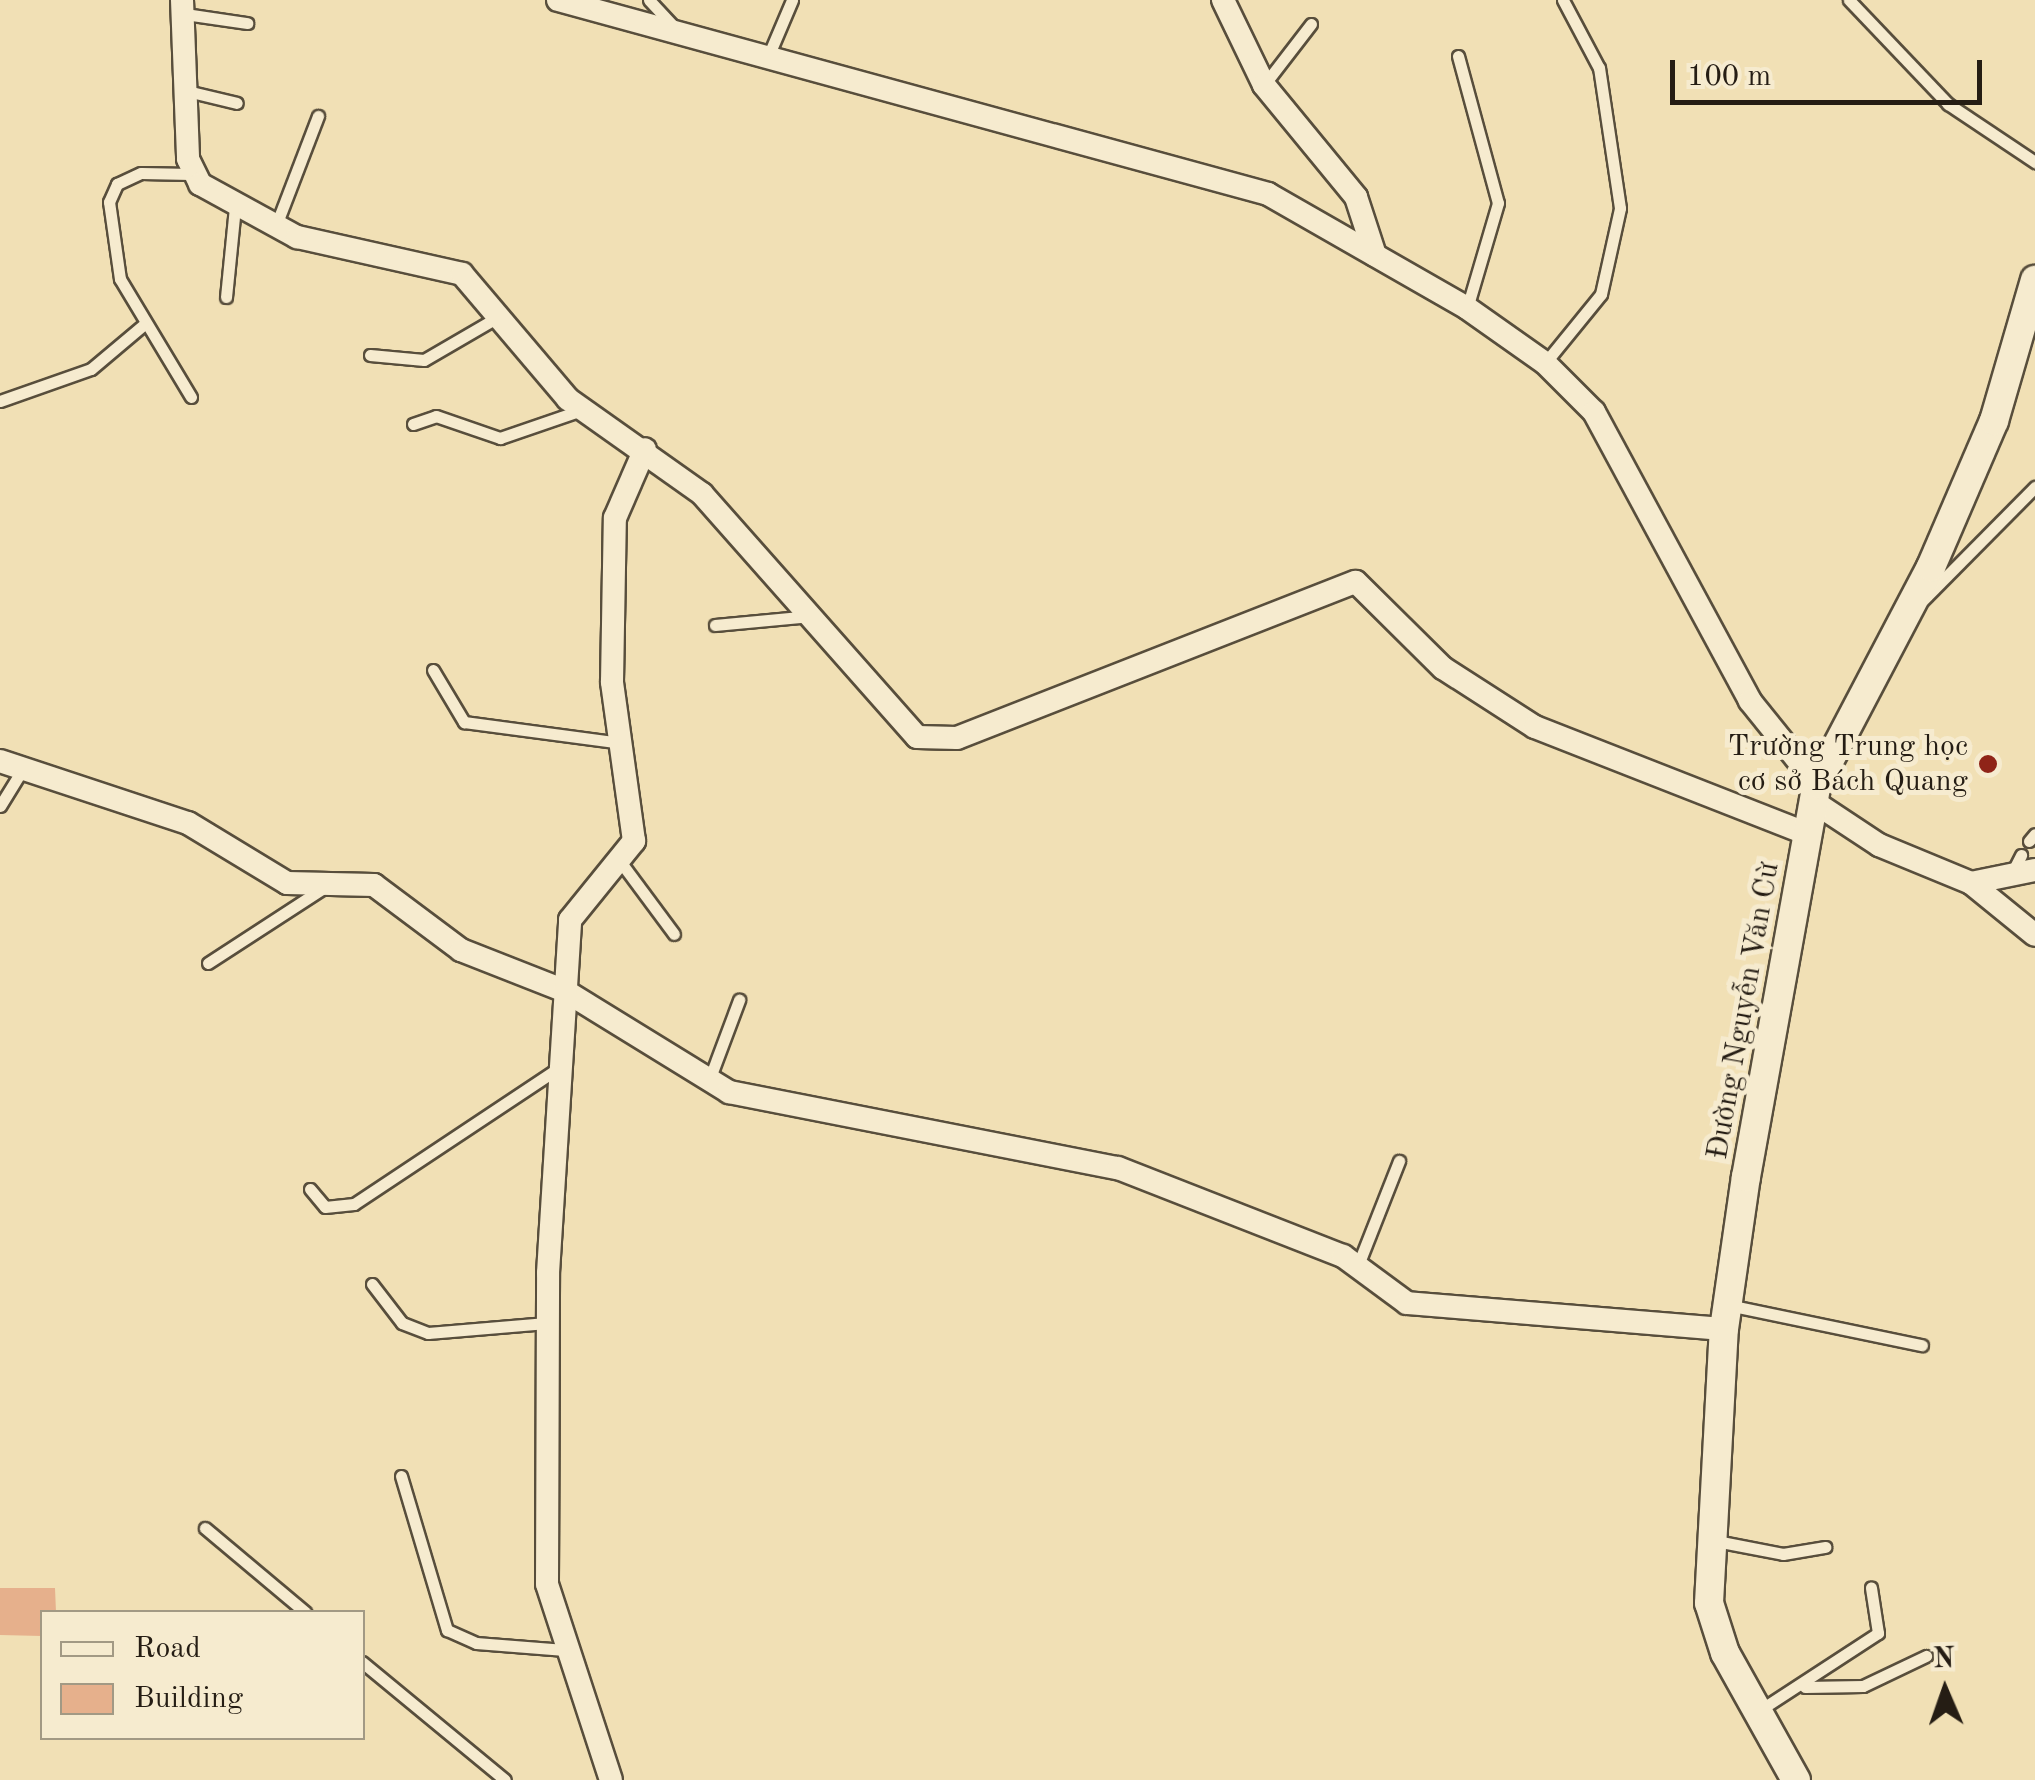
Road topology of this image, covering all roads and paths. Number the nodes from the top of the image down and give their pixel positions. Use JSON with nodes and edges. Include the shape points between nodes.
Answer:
{"nodes":[{"id":1,"x":558,"y":0,"type":"edge"},
{"id":2,"x":649,"y":0,"type":"edge"},
{"id":3,"x":792,"y":0,"type":"edge"},
{"id":4,"x":1223,"y":0,"type":"edge"},
{"id":5,"x":1563,"y":0,"type":"edge"},
{"id":6,"x":1849,"y":0,"type":"edge"},
{"id":7,"x":184,"y":7,"type":"edge"},
{"id":8,"x":248,"y":22,"type":"dead end"},
{"id":9,"x":1311,"y":24,"type":"dead end"},
{"id":10,"x":680,"y":34,"type":"junction"},
{"id":11,"x":1458,"y":56,"type":"dead end"},
{"id":12,"x":766,"y":58,"type":"junction"},
{"id":13,"x":1264,"y":85,"type":"junction"},
{"id":14,"x":187,"y":91,"type":"junction"},
{"id":15,"x":237,"y":103,"type":"dead end"},
{"id":16,"x":318,"y":116,"type":"dead end"},
{"id":17,"x":2035,"y":162,"type":"edge"},
{"id":18,"x":191,"y":174,"type":"junction"},
{"id":19,"x":235,"y":208,"type":"junction"},
{"id":20,"x":276,"y":228,"type":"junction"},
{"id":21,"x":1375,"y":255,"type":"junction"},
{"id":22,"x":2035,"y":280,"type":"edge"},
{"id":23,"x":226,"y":297,"type":"dead end"},
{"id":24,"x":1467,"y":308,"type":"junction"},
{"id":25,"x":500,"y":316,"type":"junction"},
{"id":26,"x":142,"y":326,"type":"junction"},
{"id":27,"x":370,"y":355,"type":"dead end"},
{"id":28,"x":1545,"y":363,"type":"junction"},
{"id":29,"x":191,"y":397,"type":"dead end"},
{"id":30,"x":0,"y":401,"type":"edge"},
{"id":31,"x":582,"y":410,"type":"junction"},
{"id":32,"x":413,"y":424,"type":"dead end"},
{"id":33,"x":645,"y":449,"type":"junction"},
{"id":34,"x":2035,"y":486,"type":"edge"},
{"id":35,"x":812,"y":616,"type":"junction"},
{"id":36,"x":715,"y":625,"type":"dead end"},
{"id":37,"x":1892,"y":630,"type":"junction"},
{"id":38,"x":433,"y":670,"type":"dead end"},
{"id":39,"x":622,"y":743,"type":"junction"},
{"id":40,"x":0,"y":761,"type":"edge"},
{"id":41,"x":24,"y":767,"type":"junction"},
{"id":42,"x":1818,"y":795,"type":"junction"},
{"id":43,"x":0,"y":806,"type":"edge"},
{"id":44,"x":1810,"y":835,"type":"junction"},
{"id":45,"x":622,"y":864,"type":"junction"},
{"id":46,"x":2018,"y":867,"type":"edge"},
{"id":47,"x":1970,"y":883,"type":"junction"},
{"id":48,"x":2035,"y":883,"type":"edge"},
{"id":49,"x":322,"y":888,"type":"junction"},
{"id":50,"x":674,"y":934,"type":"dead end"},
{"id":51,"x":2035,"y":935,"type":"edge"},
{"id":52,"x":208,"y":963,"type":"dead end"},
{"id":53,"x":565,"y":991,"type":"junction"},
{"id":54,"x":740,"y":1000,"type":"dead end"},
{"id":55,"x":560,"y":1067,"type":"junction"},
{"id":56,"x":708,"y":1082,"type":"junction"},
{"id":57,"x":1399,"y":1161,"type":"dead end"},
{"id":58,"x":310,"y":1189,"type":"dead end"},
{"id":59,"x":1358,"y":1265,"type":"junction"},
{"id":60,"x":372,"y":1284,"type":"dead end"},
{"id":61,"x":1726,"y":1317,"type":"junction"},
{"id":62,"x":547,"y":1322,"type":"junction"},
{"id":63,"x":1922,"y":1345,"type":"dead end"},
{"id":64,"x":402,"y":1476,"type":"dead end"},
{"id":65,"x":205,"y":1528,"type":"dead end"},
{"id":66,"x":1712,"y":1540,"type":"junction"},
{"id":67,"x":1825,"y":1547,"type":"dead end"},
{"id":68,"x":1871,"y":1588,"type":"dead end"},
{"id":69,"x":303,"y":1610,"type":"edge"},
{"id":70,"x":564,"y":1650,"type":"junction"},
{"id":71,"x":1926,"y":1656,"type":"dead end"},
{"id":72,"x":365,"y":1664,"type":"edge"},
{"id":73,"x":1805,"y":1687,"type":"junction"},
{"id":74,"x":1756,"y":1712,"type":"junction"},
{"id":75,"x":505,"y":1780,"type":"edge"},
{"id":76,"x":611,"y":1780,"type":"edge"},
{"id":77,"x":1796,"y":1780,"type":"edge"}],
"edges":[{"from":1,"to":10,"type":"street"},
{"from":2,"to":10,"type":"lane"},
{"from":3,"to":12,"type":"lane"},
{"from":4,"to":13,"type":"street"},
{"from":5,"to":28,"type":"lane","via":[[1599,68],[1620,208],[1601,294]]},
{"from":6,"to":17,"type":"lane","via":[[1934,92]]},
{"from":7,"to":8,"type":"lane"},
{"from":7,"to":14,"type":"street"},
{"from":9,"to":13,"type":"lane"},
{"from":10,"to":12,"type":"street"},
{"from":11,"to":24,"type":"lane","via":[[1498,203]]},
{"from":12,"to":21,"type":"street","via":[[1249,188]]},
{"from":13,"to":21,"type":"street","via":[[1356,197]]},
{"from":14,"to":15,"type":"lane"},
{"from":14,"to":18,"type":"street"},
{"from":16,"to":20,"type":"lane"},
{"from":18,"to":19,"type":"street"},
{"from":18,"to":26,"type":"lane","via":[[141,173],[117,184],[109,202],[120,279]]},
{"from":19,"to":20,"type":"street"},
{"from":19,"to":23,"type":"lane"},
{"from":20,"to":25,"type":"street","via":[[443,266],[475,285]]},
{"from":21,"to":24,"type":"street"},
{"from":22,"to":37,"type":"street","name":"Đường Nguyễn Văn Cừ","via":[[1994,421]]},
{"from":24,"to":28,"type":"street"},
{"from":25,"to":27,"type":"lane","via":[[424,360]]},
{"from":25,"to":31,"type":"street"},
{"from":26,"to":29,"type":"lane"},
{"from":26,"to":30,"type":"lane","via":[[91,369]]},
{"from":28,"to":42,"type":"street","via":[[1594,412],[1750,701]]},
{"from":31,"to":32,"type":"lane","via":[[500,438],[436,416]]},
{"from":31,"to":33,"type":"street"},
{"from":33,"to":35,"type":"street","via":[[702,494]]},
{"from":33,"to":39,"type":"street","via":[[614,518],[612,682]]},
{"from":34,"to":37,"type":"lane"},
{"from":35,"to":36,"type":"lane"},
{"from":35,"to":44,"type":"street","via":[[902,729],[936,741],[1356,582],[1443,668],[1534,728]]},
{"from":37,"to":42,"type":"street","name":"Đường Nguyễn Văn Cừ"},
{"from":38,"to":39,"type":"lane","via":[[445,704],[464,722]]},
{"from":39,"to":45,"type":"street","via":[[635,825]]},
{"from":40,"to":41,"type":"street"},
{"from":41,"to":43,"type":"lane"},
{"from":41,"to":49,"type":"street","via":[[188,823],[287,883]]},
{"from":42,"to":44,"type":"street","name":"Đường Nguyễn Văn Cừ"},
{"from":42,"to":47,"type":"street","via":[[1879,846]]},
{"from":44,"to":61,"type":"street","name":"Đường Nguyễn Văn Cừ"},
{"from":45,"to":50,"type":"lane"},
{"from":45,"to":53,"type":"street","via":[[573,906]]},
{"from":46,"to":47,"type":"street"},
{"from":46,"to":48,"type":"lane"},
{"from":47,"to":51,"type":"street"},
{"from":49,"to":52,"type":"lane"},
{"from":49,"to":53,"type":"street","via":[[374,885],[460,950]]},
{"from":53,"to":55,"type":"street"},
{"from":53,"to":56,"type":"street"},
{"from":54,"to":56,"type":"lane"},
{"from":55,"to":58,"type":"lane","via":[[354,1204],[325,1207]]},
{"from":55,"to":62,"type":"street"},
{"from":56,"to":59,"type":"street","via":[[766,1103],[1118,1168]]},
{"from":57,"to":59,"type":"lane"},
{"from":59,"to":61,"type":"street","via":[[1407,1303]]},
{"from":60,"to":62,"type":"lane","via":[[402,1324],[428,1333]]},
{"from":61,"to":63,"type":"lane"},
{"from":61,"to":66,"type":"street","name":"Đường Nguyễn Văn Cừ"},
{"from":62,"to":70,"type":"street","via":[[542,1534]]},
{"from":64,"to":70,"type":"lane","via":[[447,1630],[476,1643]]},
{"from":65,"to":69,"type":"lane"},
{"from":66,"to":67,"type":"lane","via":[[1771,1554]]},
{"from":66,"to":74,"type":"street","name":"Đường Nguyễn Văn Cừ","via":[[1713,1625]]},
{"from":68,"to":73,"type":"lane","via":[[1878,1634]]},
{"from":70,"to":76,"type":"street"},
{"from":71,"to":73,"type":"lane","via":[[1873,1684]]},
{"from":72,"to":75,"type":"lane"},
{"from":73,"to":74,"type":"lane"},
{"from":74,"to":77,"type":"street","name":"Đường Nguyễn Văn Cừ"}]}
